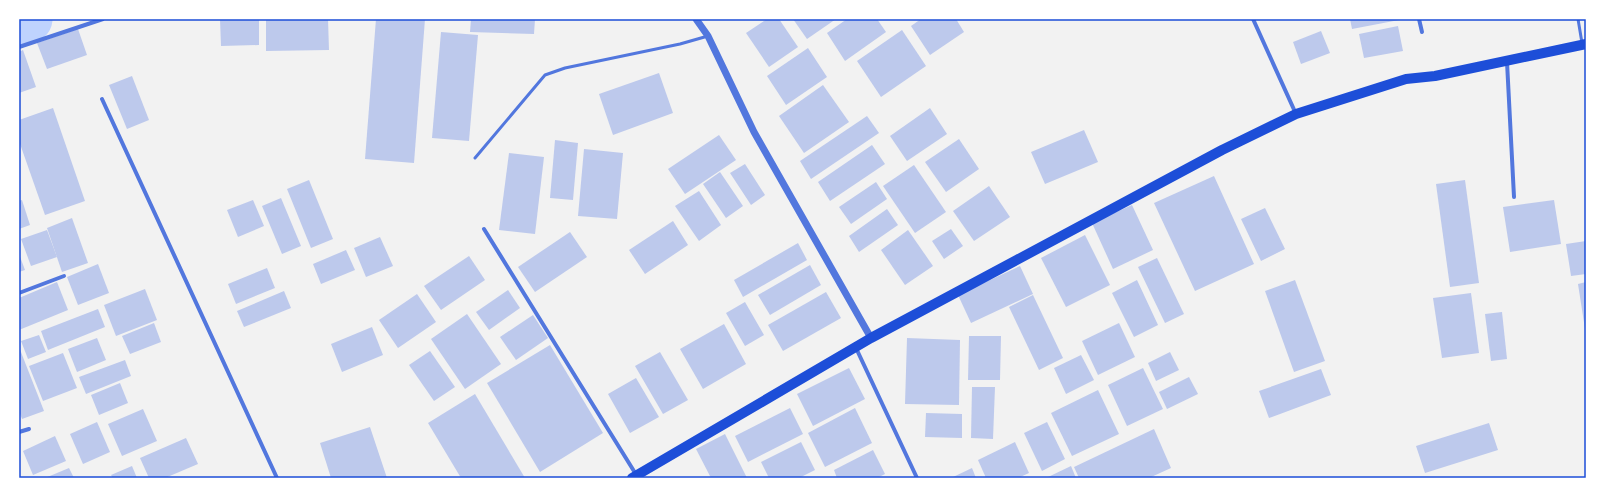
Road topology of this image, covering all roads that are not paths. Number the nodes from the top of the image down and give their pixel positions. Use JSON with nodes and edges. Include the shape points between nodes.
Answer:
{"nodes":[{"id":1,"x":103,"y":19,"type":"edge"},
{"id":2,"x":696,"y":19,"type":"edge"},
{"id":3,"x":1253,"y":19,"type":"edge"},
{"id":4,"x":1419,"y":19,"type":"edge"},
{"id":5,"x":1578,"y":19,"type":"edge"},
{"id":6,"x":1422,"y":32,"type":"dead end"},
{"id":7,"x":708,"y":36,"type":"junction"},
{"id":8,"x":1584,"y":45,"type":"edge"},
{"id":9,"x":19,"y":47,"type":"edge"},
{"id":10,"x":1507,"y":60,"type":"junction"},
{"id":11,"x":102,"y":99,"type":"dead end"},
{"id":12,"x":1296,"y":114,"type":"junction"},
{"id":13,"x":475,"y":158,"type":"dead end"},
{"id":14,"x":1514,"y":197,"type":"dead end"},
{"id":15,"x":484,"y":229,"type":"dead end"},
{"id":16,"x":64,"y":276,"type":"dead end"},
{"id":17,"x":19,"y":293,"type":"edge"},
{"id":18,"x":871,"y":338,"type":"junction"},
{"id":19,"x":856,"y":348,"type":"junction"},
{"id":20,"x":29,"y":429,"type":"dead end"},
{"id":21,"x":19,"y":432,"type":"edge"},
{"id":22,"x":635,"y":477,"type":"edge"},
{"id":23,"x":277,"y":478,"type":"edge"},
{"id":24,"x":917,"y":478,"type":"edge"}],
"edges":[{"from":1,"to":9,"type":"street"},
{"from":2,"to":7,"type":"street"},
{"from":3,"to":12,"type":"street"},
{"from":4,"to":6,"type":"street"},
{"from":5,"to":8,"type":"lane"},
{"from":7,"to":13,"type":"lane","via":[[565,68],[545,75]]},
{"from":7,"to":18,"type":"street","via":[[754,132]]},
{"from":8,"to":10,"type":"main road"},
{"from":10,"to":12,"type":"main road","via":[[1435,76],[1406,79]]},
{"from":10,"to":14,"type":"street"},
{"from":11,"to":23,"type":"street"},
{"from":12,"to":18,"type":"main road","via":[[1222,150]]},
{"from":15,"to":22,"type":"street"},
{"from":16,"to":17,"type":"street"},
{"from":18,"to":19,"type":"main road"},
{"from":19,"to":22,"type":"main road"},
{"from":19,"to":24,"type":"street"},
{"from":20,"to":21,"type":"street"}]}
